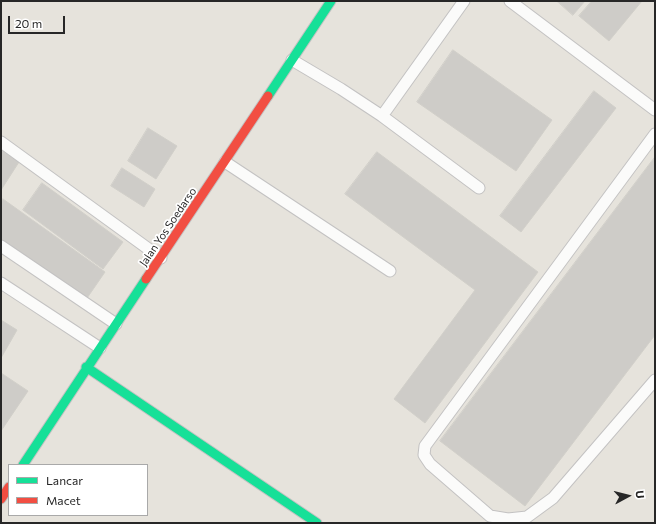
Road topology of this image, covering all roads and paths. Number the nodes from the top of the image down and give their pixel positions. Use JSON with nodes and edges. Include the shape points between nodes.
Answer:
{"nodes":[{"id":1,"x":331,"y":1,"type":"edge"},
{"id":2,"x":464,"y":1,"type":"edge"},
{"id":3,"x":510,"y":1,"type":"edge"},
{"id":4,"x":292,"y":60,"type":"junction"},
{"id":5,"x":655,"y":110,"type":"edge"},
{"id":6,"x":382,"y":116,"type":"junction"},
{"id":7,"x":655,"y":134,"type":"edge"},
{"id":8,"x":1,"y":142,"type":"edge"},
{"id":9,"x":225,"y":162,"type":"junction"},
{"id":10,"x":479,"y":188,"type":"dead end"},
{"id":11,"x":1,"y":246,"type":"edge"},
{"id":12,"x":161,"y":258,"type":"junction"},
{"id":13,"x":390,"y":271,"type":"dead end"},
{"id":14,"x":1,"y":282,"type":"edge"},
{"id":15,"x":116,"y":324,"type":"junction"},
{"id":16,"x":100,"y":348,"type":"junction"},
{"id":17,"x":86,"y":367,"type":"junction"},
{"id":18,"x":655,"y":380,"type":"edge"},
{"id":19,"x":24,"y":464,"type":"edge"},
{"id":20,"x":8,"y":488,"type":"edge"},
{"id":21,"x":1,"y":499,"type":"edge"},
{"id":22,"x":317,"y":523,"type":"edge"}],
"edges":[{"from":1,"to":4,"type":"main road","name":"Jalan Yos Soedarso"},
{"from":2,"to":6,"type":"lane"},
{"from":3,"to":5,"type":"lane"},
{"from":4,"to":6,"type":"lane"},
{"from":4,"to":9,"type":"main road","name":"Jalan Yos Soedarso"},
{"from":6,"to":10,"type":"lane"},
{"from":7,"to":18,"type":"lane","via":[[425,446],[424,455],[430,464],[490,516],[508,519],[527,517],[553,498]]},
{"from":8,"to":12,"type":"lane"},
{"from":9,"to":12,"type":"main road","name":"Jalan Yos Soedarso"},
{"from":9,"to":13,"type":"lane"},
{"from":11,"to":15,"type":"lane"},
{"from":12,"to":15,"type":"main road","name":"Jalan Yos Soedarso"},
{"from":14,"to":16,"type":"lane"},
{"from":15,"to":16,"type":"main road","name":"Jalan Yos Soedarso"},
{"from":16,"to":17,"type":"main road","name":"Jalan Yos Soedarso"},
{"from":17,"to":19,"type":"main road","name":"Jalan Yos Soedarso"},
{"from":17,"to":22,"type":"main road"},
{"from":20,"to":21,"type":"main road"}]}
